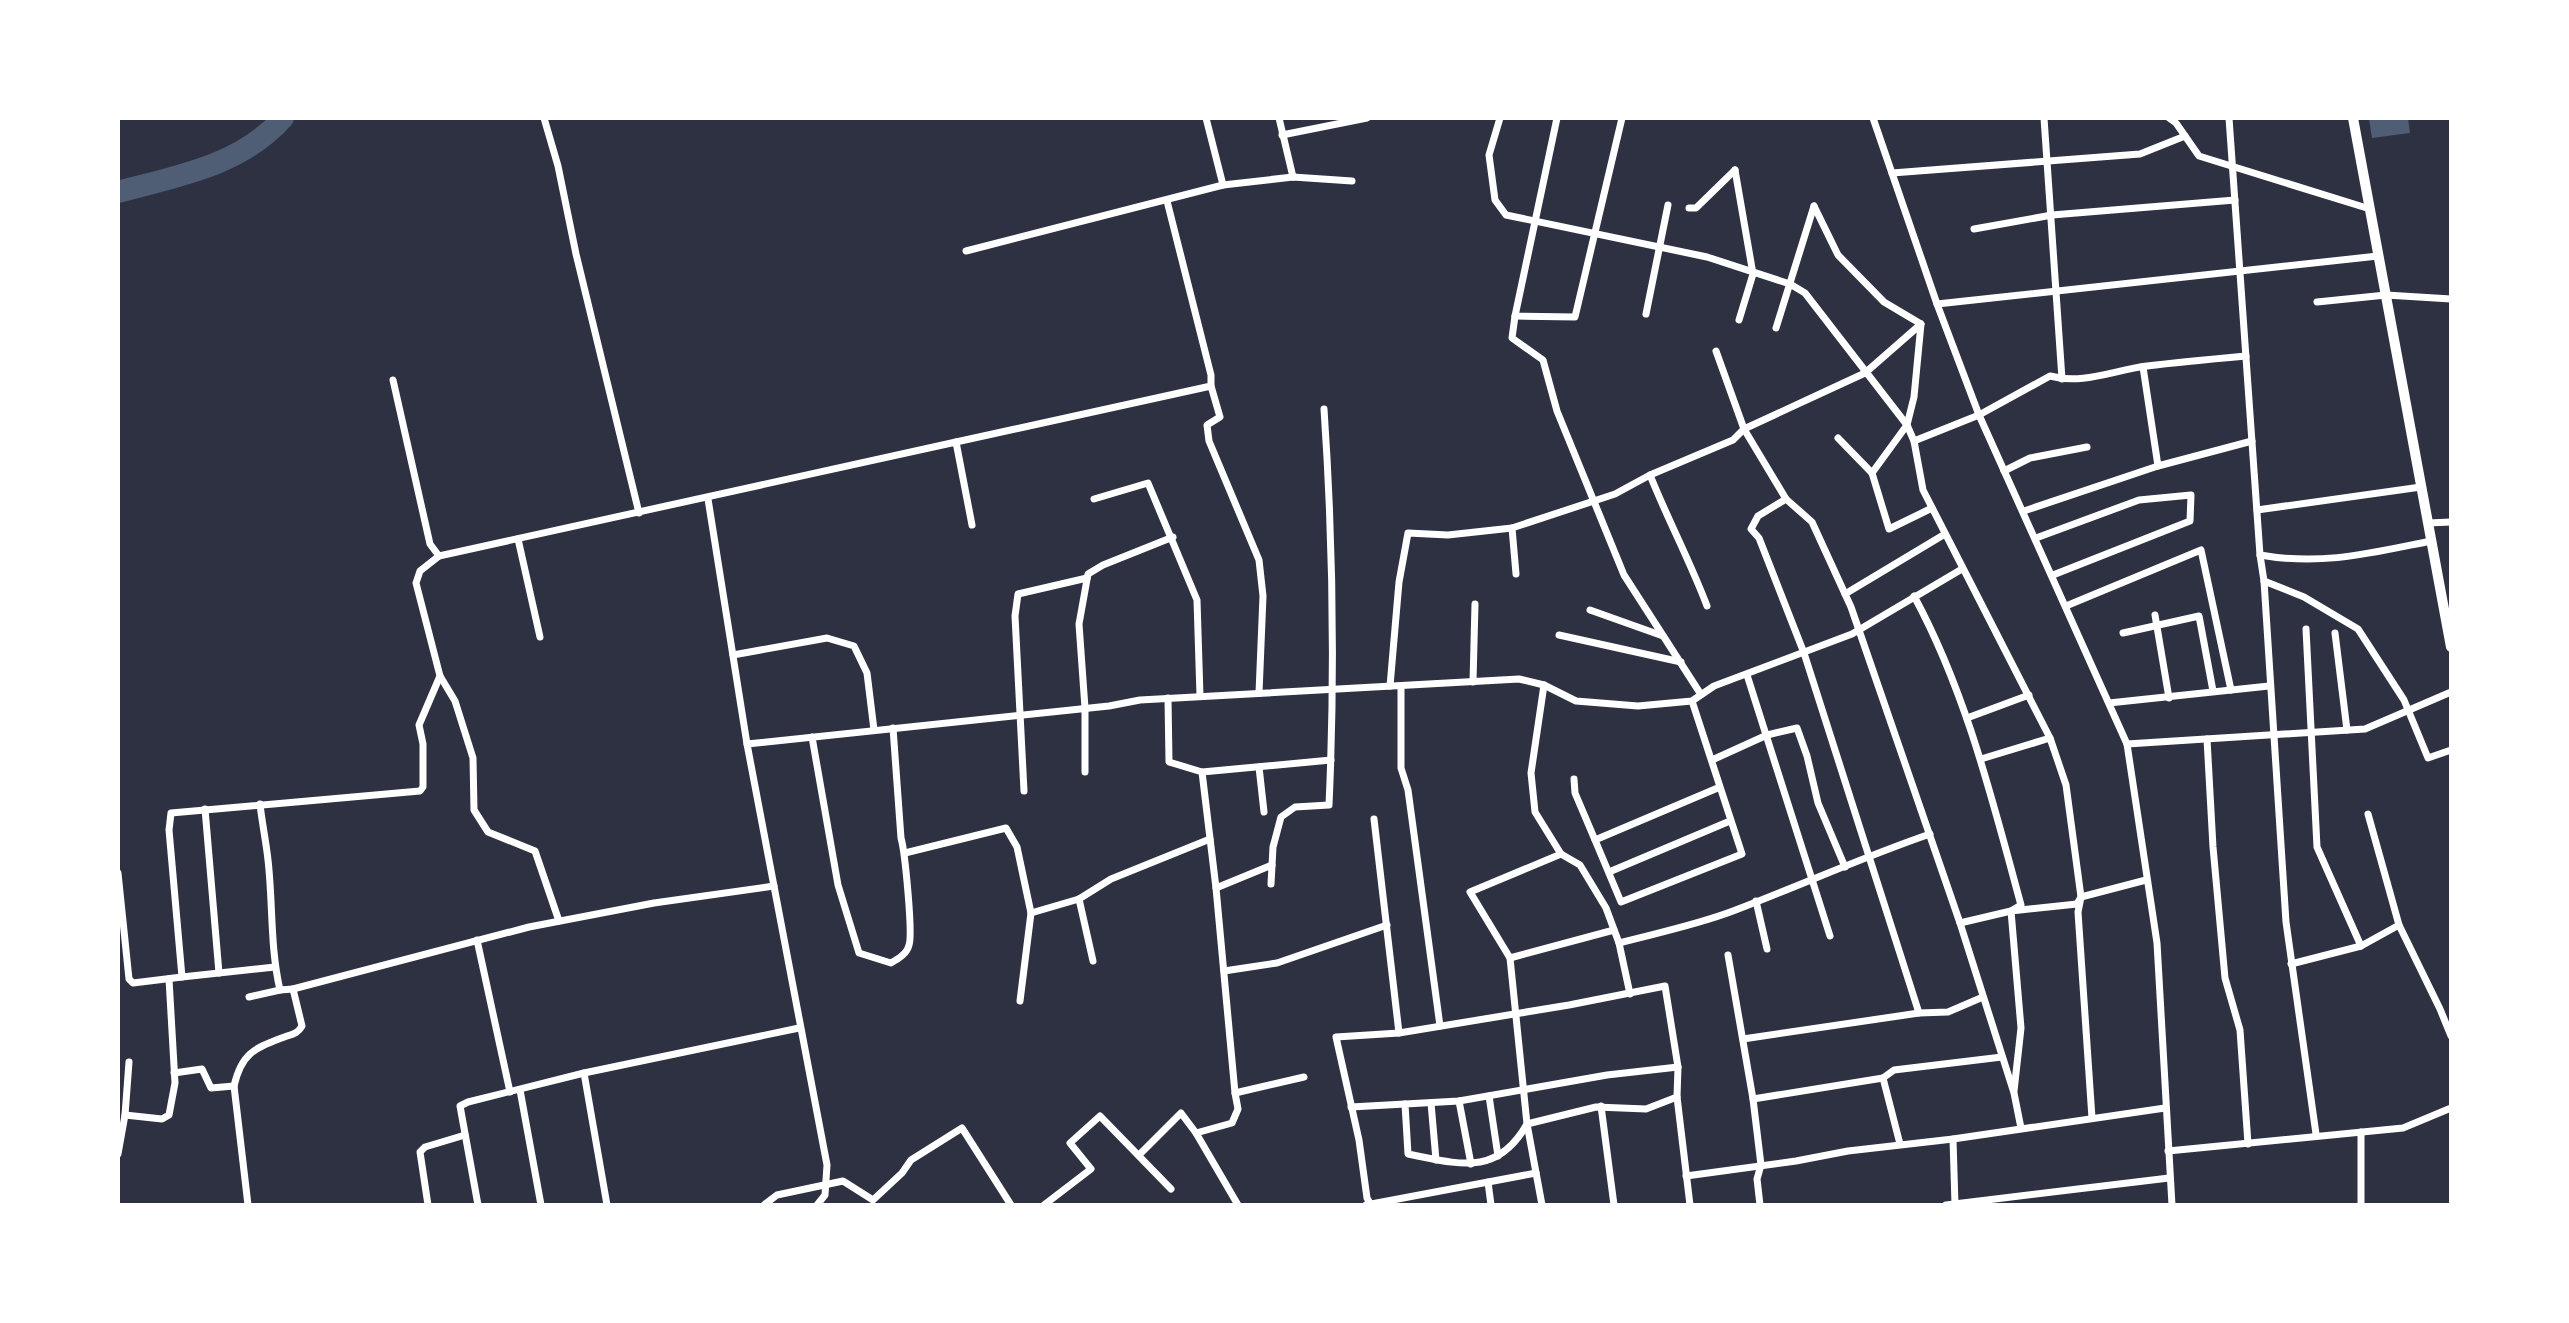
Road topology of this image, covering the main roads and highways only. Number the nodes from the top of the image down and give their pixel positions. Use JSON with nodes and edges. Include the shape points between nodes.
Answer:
{"nodes":[{"id":1,"x":2353,"y":118,"type":"edge"},
{"id":2,"x":2445,"y":585,"type":"edge"},
{"id":3,"x":2451,"y":647,"type":"edge"}],
"edges":[{"from":1,"to":2,"type":"main road","via":[[2431,541]]},
{"from":2,"to":3,"type":"main road"}]}
